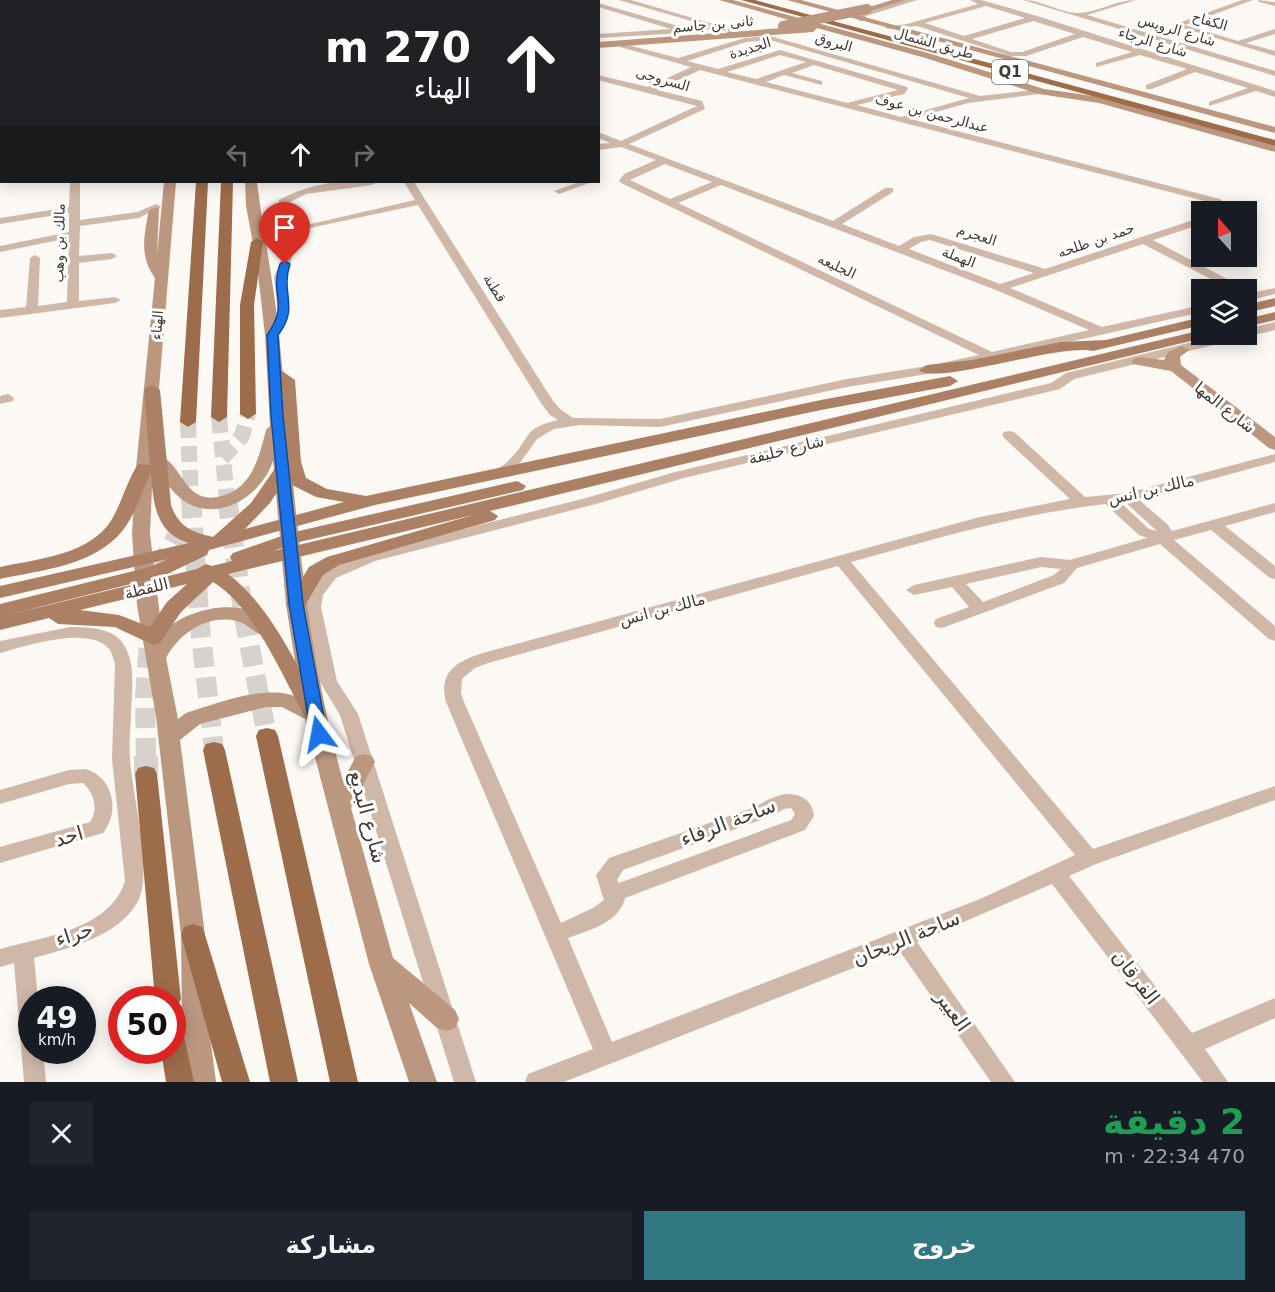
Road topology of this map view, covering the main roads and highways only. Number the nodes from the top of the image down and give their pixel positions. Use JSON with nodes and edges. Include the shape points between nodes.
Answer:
{"nodes":[{"id":1,"x":723,"y":0,"type":"edge"},
{"id":2,"x":746,"y":0,"type":"edge"},
{"id":3,"x":771,"y":0,"type":"edge"},
{"id":4,"x":783,"y":0,"type":"edge"},
{"id":5,"x":791,"y":0,"type":"edge"},
{"id":6,"x":893,"y":0,"type":"edge"},
{"id":7,"x":902,"y":0,"type":"edge"},
{"id":8,"x":754,"y":9,"type":"junction"},
{"id":9,"x":828,"y":13,"type":"junction"},
{"id":10,"x":863,"y":13,"type":"junction"},
{"id":11,"x":830,"y":29,"type":"junction"},
{"id":12,"x":749,"y":31,"type":"junction"},
{"id":13,"x":844,"y":32,"type":"junction"},
{"id":14,"x":618,"y":38,"type":"junction"},
{"id":15,"x":600,"y":41,"type":"edge"},
{"id":16,"x":600,"y":41,"type":"edge"},
{"id":17,"x":857,"y":42,"type":"dead end"},
{"id":18,"x":925,"y":55,"type":"junction"},
{"id":19,"x":907,"y":56,"type":"dead end"},
{"id":20,"x":958,"y":58,"type":"junction"},
{"id":21,"x":976,"y":60,"type":"junction"},
{"id":22,"x":1001,"y":78,"type":"junction"},
{"id":23,"x":1101,"y":83,"type":"junction"},
{"id":24,"x":1100,"y":100,"type":"junction"},
{"id":25,"x":1275,"y":129,"type":"edge"},
{"id":26,"x":1275,"y":135,"type":"edge"},
{"id":27,"x":1275,"y":143,"type":"edge"},
{"id":28,"x":1275,"y":149,"type":"edge"},
{"id":29,"x":159,"y":183,"type":"edge"},
{"id":30,"x":170,"y":183,"type":"edge"},
{"id":31,"x":227,"y":183,"type":"edge"},
{"id":32,"x":251,"y":183,"type":"edge"},
{"id":33,"x":198,"y":184,"type":"edge"},
{"id":34,"x":257,"y":242,"type":"junction"},
{"id":35,"x":161,"y":278,"type":"junction"},
{"id":36,"x":1275,"y":302,"type":"edge"},
{"id":37,"x":1257,"y":306,"type":"edge"},
{"id":38,"x":1275,"y":316,"type":"edge"},
{"id":39,"x":1257,"y":320,"type":"edge"},
{"id":40,"x":1191,"y":323,"type":"edge"},
{"id":41,"x":1104,"y":337,"type":"junction"},
{"id":42,"x":1191,"y":337,"type":"edge"},
{"id":43,"x":1182,"y":350,"type":"road end"},
{"id":44,"x":1138,"y":361,"type":"road end"},
{"id":45,"x":1176,"y":368,"type":"junction"},
{"id":46,"x":927,"y":370,"type":"road end"},
{"id":47,"x":275,"y":371,"type":"junction"},
{"id":48,"x":1070,"y":376,"type":"road end"},
{"id":49,"x":248,"y":414,"type":"tunnel mouth"},
{"id":50,"x":277,"y":416,"type":"junction"},
{"id":51,"x":219,"y":417,"type":"tunnel mouth"},
{"id":52,"x":188,"y":422,"type":"tunnel mouth"},
{"id":53,"x":801,"y":430,"type":"junction"},
{"id":54,"x":703,"y":432,"type":"junction"},
{"id":55,"x":1275,"y":444,"type":"edge"},
{"id":56,"x":152,"y":465,"type":"junction"},
{"id":57,"x":282,"y":471,"type":"junction"},
{"id":58,"x":525,"y":496,"type":"junction"},
{"id":59,"x":373,"y":500,"type":"junction"},
{"id":60,"x":290,"y":538,"type":"junction"},
{"id":61,"x":213,"y":543,"type":"junction"},
{"id":62,"x":253,"y":551,"type":"junction"},
{"id":63,"x":182,"y":562,"type":"junction"},
{"id":64,"x":213,"y":572,"type":"junction"},
{"id":65,"x":0,"y":573,"type":"edge"},
{"id":66,"x":144,"y":574,"type":"junction"},
{"id":67,"x":0,"y":592,"type":"edge"},
{"id":68,"x":296,"y":604,"type":"junction"},
{"id":69,"x":0,"y":610,"type":"edge"},
{"id":70,"x":9,"y":621,"type":"edge"},
{"id":71,"x":266,"y":630,"type":"junction"},
{"id":72,"x":155,"y":648,"type":"junction"},
{"id":73,"x":314,"y":715,"type":"junction"},
{"id":74,"x":267,"y":736,"type":"tunnel mouth"},
{"id":75,"x":169,"y":738,"type":"junction"},
{"id":76,"x":214,"y":750,"type":"tunnel mouth"},
{"id":77,"x":364,"y":762,"type":"road end"},
{"id":78,"x":146,"y":774,"type":"tunnel mouth"},
{"id":79,"x":339,"y":809,"type":"junction"},
{"id":80,"x":193,"y":935,"type":"junction"},
{"id":81,"x":382,"y":964,"type":"junction"},
{"id":82,"x":167,"y":986,"type":"edge"},
{"id":83,"x":446,"y":1019,"type":"road end"},
{"id":84,"x":177,"y":1064,"type":"edge"},
{"id":85,"x":180,"y":1082,"type":"edge"},
{"id":86,"x":202,"y":1082,"type":"edge"},
{"id":87,"x":237,"y":1082,"type":"edge"},
{"id":88,"x":284,"y":1082,"type":"edge"},
{"id":89,"x":344,"y":1082,"type":"edge"},
{"id":90,"x":423,"y":1082,"type":"edge"}],
"edges":[{"from":1,"to":8,"type":"main road","name":"طريق الشمال"},
{"from":2,"to":20,"type":"highway","name":"طريق الشمال","number":"Q1"},
{"from":3,"to":9,"type":"highway","name":"طريق الشمال","number":"Q1"},
{"from":4,"to":9,"type":"highway"},
{"from":5,"to":9,"type":"main road","name":"طريق الشمال"},
{"from":6,"to":10,"type":"main road"},
{"from":7,"to":10,"type":"main road"},
{"from":8,"to":11,"type":"main road","name":"طريق الشمال"},
{"from":8,"to":12,"type":"main road","name":"ثانى بن جاسم","via":[[770,19]]},
{"from":9,"to":10,"type":"main road","name":"طريق الشمال"},
{"from":9,"to":21,"type":"highway","name":"طريق الشمال","number":"Q1"},
{"from":10,"to":15,"type":"main road","bridge":true,"via":[[705,36]]},
{"from":10,"to":23,"type":"main road","name":"طريق الشمال","via":[[888,27]]},
{"from":11,"to":12,"type":"main road","name":"ثانى بن جاسم"},
{"from":11,"to":13,"type":"main road","name":"طريق الشمال"},
{"from":12,"to":14,"type":"main road","name":"ثانى بن جاسم"},
{"from":12,"to":14,"type":"main road","name":"ثانى بن جاسم","via":[[638,47]]},
{"from":13,"to":17,"type":"main road"},
{"from":13,"to":18,"type":"main road","name":"طريق الشمال"},
{"from":14,"to":16,"type":"main road","name":"ثانى بن جاسم"},
{"from":18,"to":19,"type":"main road"},
{"from":18,"to":22,"type":"main road","name":"طريق الشمال"},
{"from":20,"to":21,"type":"main road"},
{"from":20,"to":27,"type":"highway","name":"طريق الشمال","number":"Q1"},
{"from":21,"to":22,"type":"main road"},
{"from":21,"to":23,"type":"highway"},
{"from":21,"to":24,"type":"main road"},
{"from":21,"to":26,"type":"highway","name":"طريق الشمال","number":"Q1"},
{"from":22,"to":24,"type":"main road","name":"طريق الشمال","via":[[1040,91]]},
{"from":23,"to":25,"type":"main road","name":"طريق الشمال"},
{"from":24,"to":28,"type":"main road","name":"طريق الشمال"},
{"from":29,"to":35,"type":"main road","via":[[148,255]]},
{"from":30,"to":35,"type":"main road","name":"الهناء"},
{"from":31,"to":51,"type":"highway"},
{"from":32,"to":34,"type":"main road"},
{"from":33,"to":52,"type":"highway"},
{"from":34,"to":47,"type":"main road","via":[[264,265]]},
{"from":34,"to":49,"type":"highway","via":[[248,311]]},
{"from":35,"to":56,"type":"main road","name":"الهناء","via":[[152,390]]},
{"from":36,"to":37,"type":"main road"},
{"from":38,"to":39,"type":"main road"},
{"from":40,"to":41,"type":"main road","name":"شارع خليفة"},
{"from":41,"to":46,"type":"main road","via":[[955,368]]},
{"from":41,"to":54,"type":"main road","name":"شارع خليفة","via":[[950,381]]},
{"from":42,"to":53,"type":"main road","name":"شارع خليفة"},
{"from":43,"to":45,"type":"main road","via":[[1171,361]]},
{"from":44,"to":45,"type":"main road","name":"شارع المها"},
{"from":45,"to":55,"type":"main road","name":"شارع المها"},
{"from":47,"to":50,"type":"main road"},
{"from":47,"to":59,"type":"main road","via":[[287,380],[292,462],[298,481],[329,495]]},
{"from":48,"to":53,"type":"main road","via":[[879,419]]},
{"from":50,"to":56,"type":"main road","via":[[265,464],[256,482],[241,496],[215,503],[192,499]]},
{"from":50,"to":57,"type":"main road","name":"شارع البديع"},
{"from":53,"to":58,"type":"main road","name":"شارع خليفة"},
{"from":54,"to":59,"type":"main road","name":"شارع خليفة"},
{"from":54,"to":60,"type":"main road","via":[[693,442],[673,449]]},
{"from":56,"to":61,"type":"main road","via":[[172,528]]},
{"from":56,"to":65,"type":"main road","via":[[120,520],[101,542],[69,556]]},
{"from":56,"to":66,"type":"main road","via":[[141,534]]},
{"from":57,"to":60,"type":"main road","name":"شارع البديع"},
{"from":57,"to":61,"type":"main road","via":[[255,510]]},
{"from":58,"to":60,"type":"main road","name":"شارع خليفة"},
{"from":58,"to":68,"type":"main road","via":[[472,522],[333,561],[316,571]]},
{"from":59,"to":60,"type":"main road","name":"شارع خليفة"},
{"from":60,"to":61,"type":"main road","name":"اللقطة"},
{"from":60,"to":62,"type":"main road"},
{"from":60,"to":64,"type":"main road","name":"اللقطة"},
{"from":60,"to":68,"type":"main road","name":"شارع البديع"},
{"from":61,"to":62,"type":"main road"},
{"from":61,"to":63,"type":"main road"},
{"from":61,"to":66,"type":"main road","name":"اللقطة"},
{"from":62,"to":64,"type":"main road"},
{"from":63,"to":64,"type":"main road"},
{"from":63,"to":66,"type":"main road"},
{"from":64,"to":66,"type":"main road","name":"اللقطة"},
{"from":64,"to":71,"type":"main road","via":[[245,598]]},
{"from":64,"to":72,"type":"main road","via":[[174,607]]},
{"from":66,"to":67,"type":"main road","name":"اللقطة"},
{"from":66,"to":69,"type":"main road"},
{"from":66,"to":70,"type":"main road","name":"اللقطة"},
{"from":66,"to":72,"type":"main road"},
{"from":68,"to":73,"type":"main road","name":"شارع البديع"},
{"from":70,"to":72,"type":"main road","via":[[115,618],[135,625]]},
{"from":71,"to":72,"type":"main road","via":[[242,615],[205,616],[171,633]]},
{"from":71,"to":73,"type":"main road"},
{"from":72,"to":75,"type":"main road"},
{"from":73,"to":75,"type":"main road","via":[[286,700],[266,699],[193,718]]},
{"from":73,"to":79,"type":"main road","name":"شارع البديع"},
{"from":74,"to":89,"type":"highway"},
{"from":75,"to":80,"type":"main road"},
{"from":76,"to":88,"type":"highway"},
{"from":77,"to":79,"type":"main road"},
{"from":78,"to":82,"type":"highway"},
{"from":79,"to":81,"type":"main road","name":"شارع البديع"},
{"from":80,"to":86,"type":"main road","via":[[195,1021]]},
{"from":80,"to":87,"type":"highway"},
{"from":81,"to":83,"type":"main road"},
{"from":81,"to":90,"type":"main road","name":"شارع البديع"},
{"from":84,"to":85,"type":"highway"}]}
